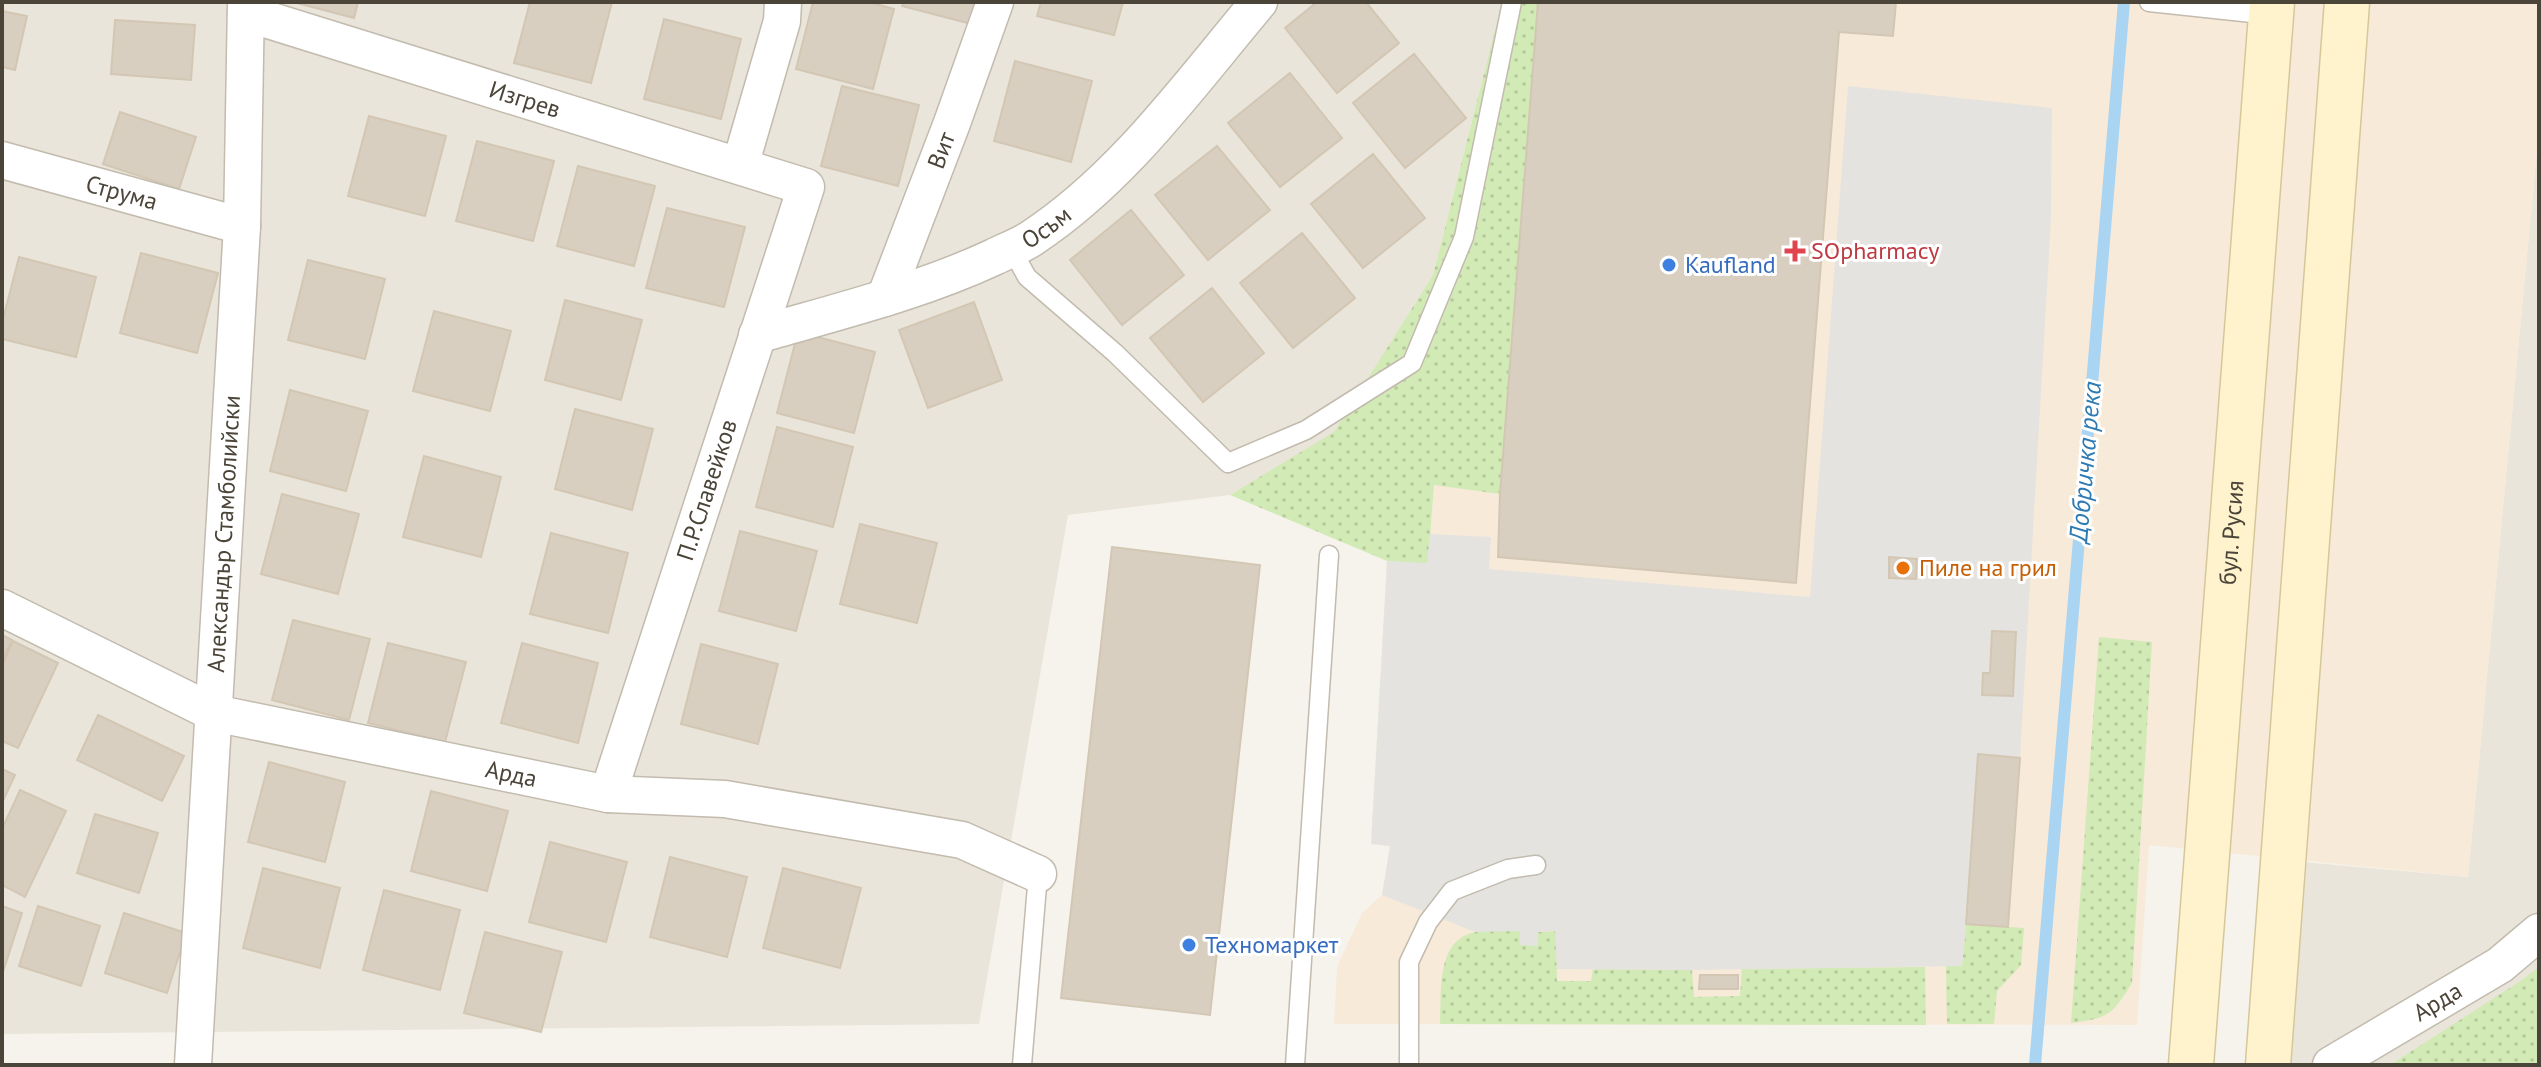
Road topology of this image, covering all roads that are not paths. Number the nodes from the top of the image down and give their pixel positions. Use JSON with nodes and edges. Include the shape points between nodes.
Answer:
{"nodes":[{"id":1,"x":783,"y":2,"type":"edge"},
{"id":2,"x":995,"y":2,"type":"edge"},
{"id":3,"x":1259,"y":2,"type":"edge"},
{"id":4,"x":1512,"y":2,"type":"edge"},
{"id":5,"x":2149,"y":2,"type":"edge"},
{"id":6,"x":2347,"y":2,"type":"edge"},
{"id":7,"x":246,"y":8,"type":"edge"},
{"id":8,"x":2271,"y":9,"type":"edge"},
{"id":9,"x":2,"y":160,"type":"edge"},
{"id":10,"x":740,"y":166,"type":"junction"},
{"id":11,"x":806,"y":187,"type":"joint"},
{"id":12,"x":242,"y":226,"type":"junction"},
{"id":13,"x":1011,"y":248,"type":"junction"},
{"id":14,"x":885,"y":298,"type":"junction"},
{"id":15,"x":757,"y":335,"type":"junction"},
{"id":16,"x":1329,"y":555,"type":"dead end"},
{"id":17,"x":2,"y":608,"type":"edge"},
{"id":18,"x":214,"y":713,"type":"junction"},
{"id":19,"x":608,"y":794,"type":"junction"},
{"id":20,"x":1536,"y":865,"type":"dead end"},
{"id":21,"x":1038,"y":874,"type":"joint"},
{"id":22,"x":2539,"y":932,"type":"edge"},
{"id":23,"x":193,"y":1065,"type":"edge"},
{"id":24,"x":1022,"y":1065,"type":"edge"},
{"id":25,"x":1295,"y":1065,"type":"edge"},
{"id":26,"x":1409,"y":1065,"type":"edge"},
{"id":27,"x":2191,"y":1065,"type":"edge"},
{"id":28,"x":2268,"y":1065,"type":"edge"},
{"id":29,"x":2331,"y":1065,"type":"edge"}],
"edges":[{"from":1,"to":10,"type":"street"},
{"from":2,"to":14,"type":"street","name":"Вит"},
{"from":3,"to":13,"type":"street","name":"Осъм","via":[[1090,194]]},
{"from":4,"to":13,"type":"lane","via":[[1464,237],[1412,363],[1306,430],[1228,463],[1027,277]]},
{"from":5,"to":8,"type":"lane"},
{"from":6,"to":28,"type":"main road"},
{"from":7,"to":10,"type":"street","name":"Изгрев"},
{"from":7,"to":12,"type":"street","name":"Александър Стамболийски"},
{"from":8,"to":27,"type":"main road","name":"бул. Русия"},
{"from":9,"to":12,"type":"street","name":"Струма"},
{"from":10,"to":11,"type":"street","name":"Изгрев"},
{"from":11,"to":15,"type":"street","name":"П.Р.Славейков"},
{"from":12,"to":18,"type":"street","name":"Александър Стамболийски"},
{"from":13,"to":14,"type":"street","name":"Осъм"},
{"from":14,"to":15,"type":"street","name":"Осъм"},
{"from":15,"to":19,"type":"street","name":"П.Р.Славейков"},
{"from":16,"to":25,"type":"lane"},
{"from":17,"to":18,"type":"street","name":"Арда"},
{"from":18,"to":19,"type":"street","name":"Арда"},
{"from":18,"to":23,"type":"street","name":"Александър Стамболийски"},
{"from":19,"to":21,"type":"street","name":"Арда","via":[[725,799],[962,840]]},
{"from":20,"to":26,"type":"lane","via":[[1508,869],[1452,891],[1428,922],[1409,962]]},
{"from":21,"to":24,"type":"lane"},
{"from":22,"to":29,"type":"street","name":"Арда","via":[[2500,965]]}]}
